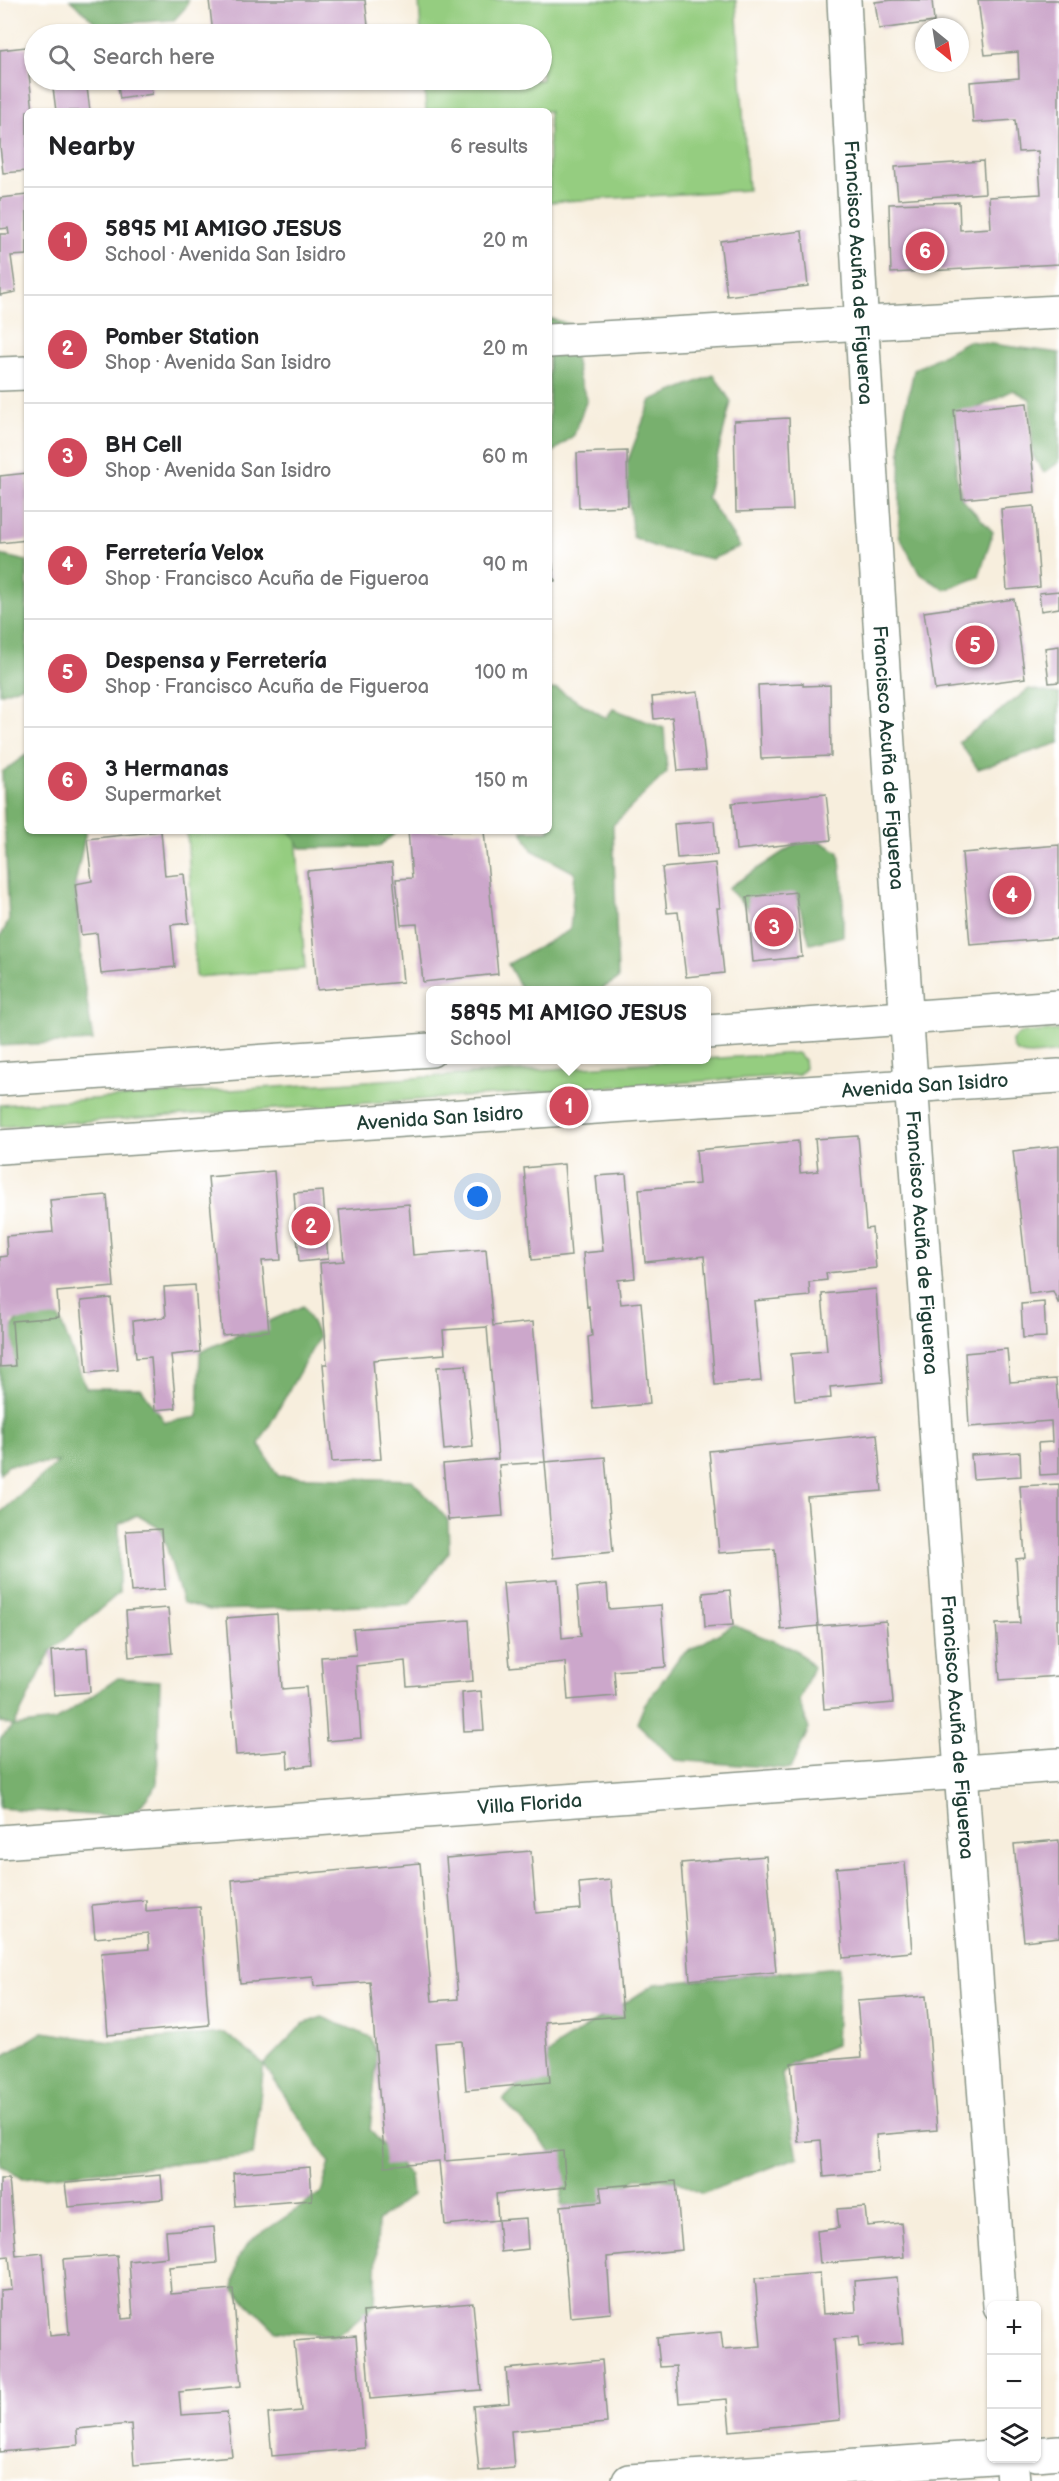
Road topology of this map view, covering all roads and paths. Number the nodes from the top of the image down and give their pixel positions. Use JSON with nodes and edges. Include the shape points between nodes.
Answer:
{"nodes":[{"id":1,"x":844,"y":0,"type":"edge"},
{"id":2,"x":1059,"y":312,"type":"edge"},
{"id":3,"x":860,"y":322,"type":"junction"},
{"id":4,"x":552,"y":341,"type":"edge"},
{"id":5,"x":24,"y":373,"type":"edge"},
{"id":6,"x":0,"y":374,"type":"edge"},
{"id":7,"x":1059,"y":1007,"type":"edge"},
{"id":8,"x":908,"y":1019,"type":"junction"},
{"id":9,"x":711,"y":1032,"type":"edge"},
{"id":10,"x":426,"y":1050,"type":"edge"},
{"id":11,"x":1059,"y":1076,"type":"edge"},
{"id":12,"x":0,"y":1079,"type":"edge"},
{"id":13,"x":913,"y":1087,"type":"junction"},
{"id":14,"x":0,"y":1147,"type":"edge"},
{"id":15,"x":1059,"y":1765,"type":"edge"},
{"id":16,"x":962,"y":1773,"type":"junction"},
{"id":17,"x":0,"y":1842,"type":"edge"},
{"id":18,"x":1000,"y":2301,"type":"edge"},
{"id":19,"x":1059,"y":2452,"type":"edge"},
{"id":20,"x":1041,"y":2454,"type":"edge"},
{"id":21,"x":987,"y":2457,"type":"edge"},
{"id":22,"x":1011,"y":2463,"type":"edge"},
{"id":23,"x":629,"y":2481,"type":"edge"},
{"id":24,"x":1012,"y":2481,"type":"edge"}],
"edges":[{"from":1,"to":3,"type":"street","name":"Francisco Acuña de Figueroa"},
{"from":2,"to":3,"type":"street"},
{"from":3,"to":4,"type":"street"},
{"from":3,"to":8,"type":"street","name":"Francisco Acuña de Figueroa"},
{"from":5,"to":6,"type":"street"},
{"from":7,"to":8,"type":"street"},
{"from":8,"to":9,"type":"street"},
{"from":8,"to":13,"type":"street","name":"Francisco Acuña de Figueroa"},
{"from":10,"to":12,"type":"street"},
{"from":11,"to":13,"type":"street","name":"Avenida San Isidro"},
{"from":13,"to":14,"type":"street","name":"Avenida San Isidro"},
{"from":13,"to":16,"type":"street","name":"Francisco Acuña de Figueroa"},
{"from":15,"to":16,"type":"street","name":"Villa Florida"},
{"from":16,"to":17,"type":"street","name":"Villa Florida"},
{"from":16,"to":18,"type":"street","name":"Francisco Acuña de Figueroa"},
{"from":19,"to":20,"type":"street"},
{"from":21,"to":23,"type":"street"},
{"from":22,"to":24,"type":"street"}]}
